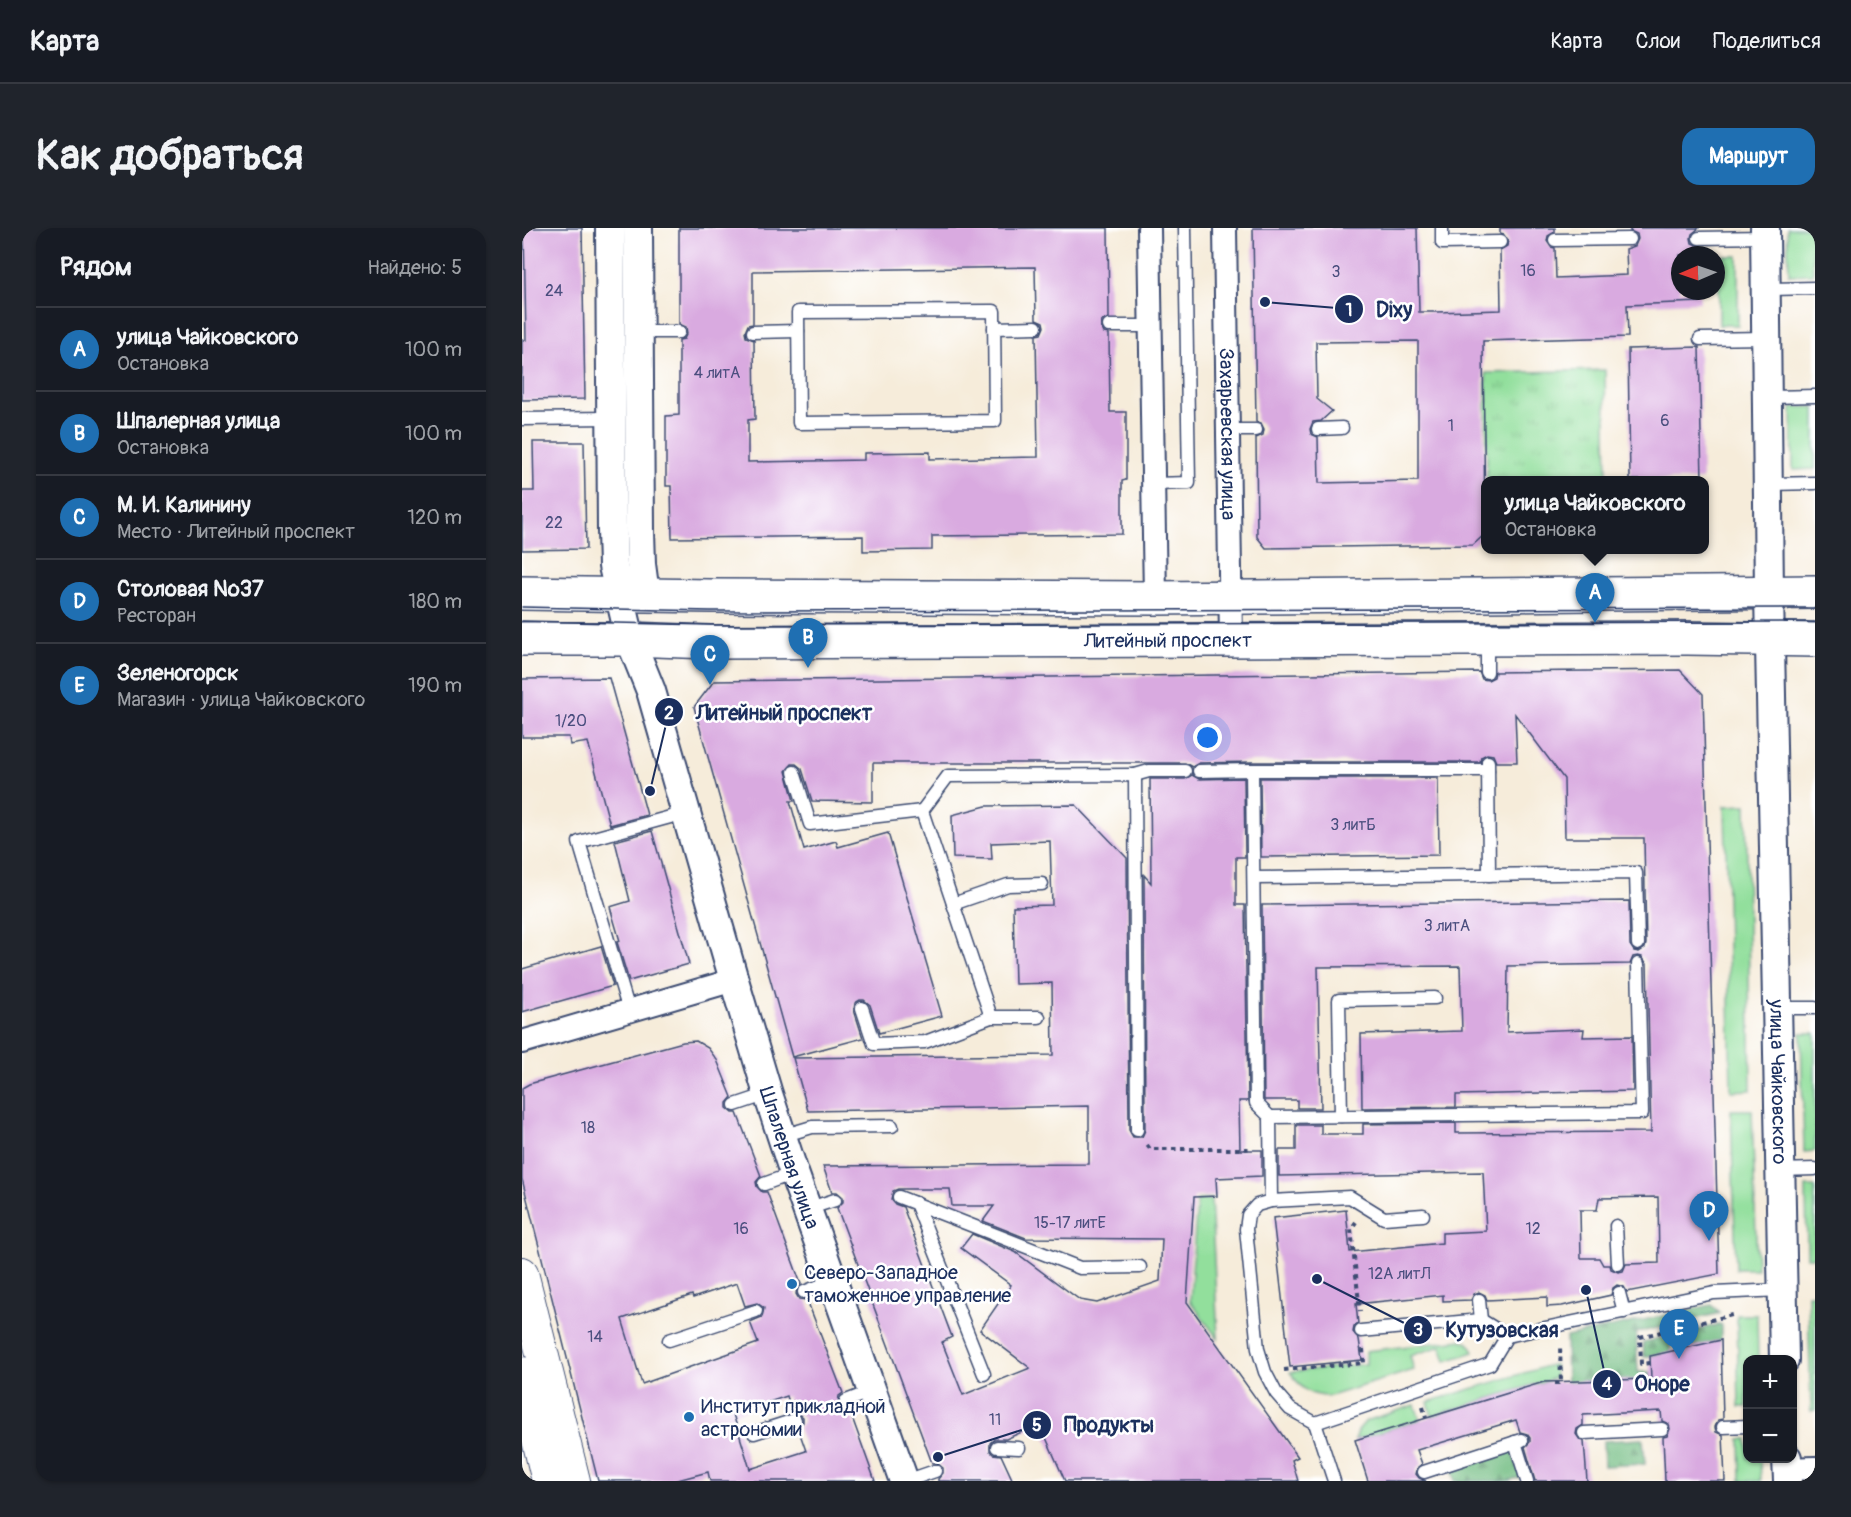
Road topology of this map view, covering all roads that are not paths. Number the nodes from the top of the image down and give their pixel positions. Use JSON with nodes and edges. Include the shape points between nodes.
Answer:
{"nodes":[{"id":1,"x":610,"y":228,"type":"edge"},
{"id":2,"x":638,"y":228,"type":"edge"},
{"id":3,"x":1149,"y":228,"type":"edge"},
{"id":4,"x":1185,"y":228,"type":"edge"},
{"id":5,"x":1225,"y":228,"type":"edge"},
{"id":6,"x":1442,"y":228,"type":"edge"},
{"id":7,"x":1765,"y":233,"type":"edge"},
{"id":8,"x":1699,"y":238,"type":"dead end"},
{"id":9,"x":1630,"y":239,"type":"dead end"},
{"id":10,"x":1555,"y":240,"type":"dead end"},
{"id":11,"x":1500,"y":242,"type":"dead end"},
{"id":12,"x":1815,"y":288,"type":"edge"},
{"id":13,"x":1766,"y":289,"type":"junction"},
{"id":14,"x":1109,"y":326,"type":"dead end"},
{"id":15,"x":1151,"y":326,"type":"junction"},
{"id":16,"x":1036,"y":327,"type":"dead end"},
{"id":17,"x":994,"y":328,"type":"junction"},
{"id":18,"x":798,"y":331,"type":"junction"},
{"id":19,"x":639,"y":332,"type":"junction"},
{"id":20,"x":679,"y":332,"type":"dead end"},
{"id":21,"x":753,"y":332,"type":"dead end"},
{"id":22,"x":1766,"y":338,"type":"junction"},
{"id":23,"x":1700,"y":339,"type":"dead end"},
{"id":24,"x":1815,"y":396,"type":"edge"},
{"id":25,"x":1767,"y":397,"type":"junction"},
{"id":26,"x":611,"y":418,"type":"junction"},
{"id":27,"x":522,"y":419,"type":"edge"},
{"id":28,"x":1342,"y":428,"type":"dead end"},
{"id":29,"x":1318,"y":429,"type":"dead end"},
{"id":30,"x":1228,"y":430,"type":"junction"},
{"id":31,"x":1256,"y":430,"type":"dead end"},
{"id":32,"x":1815,"y":483,"type":"edge"},
{"id":33,"x":1154,"y":484,"type":"junction"},
{"id":34,"x":1768,"y":484,"type":"junction"},
{"id":35,"x":1815,"y":592,"type":"edge"},
{"id":36,"x":522,"y":593,"type":"edge"},
{"id":37,"x":1769,"y":593,"type":"junction"},
{"id":38,"x":632,"y":594,"type":"junction"},
{"id":39,"x":1230,"y":597,"type":"junction"},
{"id":40,"x":1155,"y":598,"type":"junction"},
{"id":41,"x":1487,"y":638,"type":"junction"},
{"id":42,"x":522,"y":639,"type":"edge"},
{"id":43,"x":630,"y":639,"type":"junction"},
{"id":44,"x":1231,"y":639,"type":"junction"},
{"id":45,"x":1770,"y":639,"type":"junction"},
{"id":46,"x":1815,"y":640,"type":"edge"},
{"id":47,"x":1487,"y":672,"type":"dead end"},
{"id":48,"x":1252,"y":770,"type":"junction"},
{"id":49,"x":1185,"y":771,"type":"dead end"},
{"id":50,"x":1199,"y":771,"type":"dead end"},
{"id":51,"x":794,"y":772,"type":"dead end"},
{"id":52,"x":1134,"y":775,"type":"junction"},
{"id":53,"x":922,"y":811,"type":"junction"},
{"id":54,"x":685,"y":813,"type":"junction"},
{"id":55,"x":1489,"y":875,"type":"junction"},
{"id":56,"x":1254,"y":878,"type":"junction"},
{"id":57,"x":1042,"y":884,"type":"dead end"},
{"id":58,"x":953,"y":904,"type":"junction"},
{"id":59,"x":1638,"y":944,"type":"dead end"},
{"id":60,"x":1638,"y":964,"type":"dead end"},
{"id":61,"x":734,"y":980,"type":"junction"},
{"id":62,"x":1435,"y":998,"type":"dead end"},
{"id":63,"x":862,"y":1008,"type":"dead end"},
{"id":64,"x":1776,"y":1008,"type":"junction"},
{"id":65,"x":1815,"y":1008,"type":"edge"},
{"id":66,"x":629,"y":1011,"type":"junction"},
{"id":67,"x":991,"y":1017,"type":"junction"},
{"id":68,"x":1039,"y":1017,"type":"dead end"},
{"id":69,"x":522,"y":1042,"type":"edge"},
{"id":70,"x":768,"y":1094,"type":"junction"},
{"id":71,"x":735,"y":1105,"type":"dead end"},
{"id":72,"x":1341,"y":1116,"type":"junction"},
{"id":73,"x":1270,"y":1117,"type":"junction"},
{"id":74,"x":892,"y":1126,"type":"dead end"},
{"id":75,"x":1137,"y":1130,"type":"road end"},
{"id":76,"x":782,"y":1136,"type":"junction"},
{"id":77,"x":1780,"y":1170,"type":"junction"},
{"id":78,"x":1815,"y":1170,"type":"edge"},
{"id":79,"x":794,"y":1173,"type":"junction"},
{"id":80,"x":764,"y":1184,"type":"dead end"},
{"id":81,"x":899,"y":1197,"type":"dead end"},
{"id":82,"x":834,"y":1200,"type":"dead end"},
{"id":83,"x":1271,"y":1201,"type":"junction"},
{"id":84,"x":916,"y":1203,"type":"junction"},
{"id":85,"x":807,"y":1209,"type":"junction"},
{"id":86,"x":1423,"y":1215,"type":"dead end"},
{"id":87,"x":1616,"y":1226,"type":"dead end"},
{"id":88,"x":1618,"y":1264,"type":"dead end"},
{"id":89,"x":1140,"y":1267,"type":"dead end"},
{"id":90,"x":522,"y":1273,"type":"edge"},
{"id":91,"x":832,"y":1281,"type":"junction"},
{"id":92,"x":1782,"y":1290,"type":"junction"},
{"id":93,"x":804,"y":1292,"type":"dead end"},
{"id":94,"x":1619,"y":1293,"type":"dead end"},
{"id":95,"x":1479,"y":1300,"type":"dead end"},
{"id":96,"x":756,"y":1311,"type":"dead end"},
{"id":97,"x":1623,"y":1312,"type":"junction"},
{"id":98,"x":1480,"y":1320,"type":"junction"},
{"id":99,"x":1361,"y":1331,"type":"road end"},
{"id":100,"x":1507,"y":1336,"type":"junction"},
{"id":101,"x":669,"y":1340,"type":"dead end"},
{"id":102,"x":1784,"y":1355,"type":"edge"},
{"id":103,"x":522,"y":1374,"type":"edge"},
{"id":104,"x":984,"y":1374,"type":"dead end"},
{"id":105,"x":795,"y":1420,"type":"dead end"},
{"id":106,"x":1315,"y":1423,"type":"junction"},
{"id":107,"x":1743,"y":1426,"type":"edge"},
{"id":108,"x":1723,"y":1427,"type":"dead end"},
{"id":109,"x":1662,"y":1430,"type":"dead end"},
{"id":110,"x":754,"y":1433,"type":"dead end"},
{"id":111,"x":1584,"y":1433,"type":"dead end"},
{"id":112,"x":997,"y":1447,"type":"dead end"},
{"id":113,"x":1019,"y":1448,"type":"dead end"},
{"id":114,"x":1815,"y":1468,"type":"edge"},
{"id":115,"x":1787,"y":1470,"type":"edge"},
{"id":116,"x":935,"y":1471,"type":"dead end"},
{"id":117,"x":1424,"y":1472,"type":"dead end"},
{"id":118,"x":548,"y":1481,"type":"edge"},
{"id":119,"x":574,"y":1481,"type":"edge"},
{"id":120,"x":905,"y":1481,"type":"edge"},
{"id":121,"x":1334,"y":1481,"type":"edge"},
{"id":122,"x":1527,"y":1481,"type":"edge"}],
"edges":[{"from":1,"to":26,"type":"street","name":"Шпалерная улица"},
{"from":2,"to":19,"type":"street","name":"Шпалерная улица"},
{"from":3,"to":15,"type":"street"},
{"from":4,"to":33,"type":"lane","via":[[1189,483]]},
{"from":5,"to":30,"type":"street","name":"Захарьевская улица"},
{"from":6,"to":11,"type":"lane","via":[[1443,243]]},
{"from":7,"to":8,"type":"lane"},
{"from":7,"to":13,"type":"street","name":"улица Чайковского"},
{"from":9,"to":10,"type":"lane"},
{"from":12,"to":13,"type":"lane"},
{"from":13,"to":22,"type":"street","name":"улица Чайковского"},
{"from":14,"to":15,"type":"lane"},
{"from":15,"to":33,"type":"street"},
{"from":16,"to":17,"type":"lane"},
{"from":17,"to":18,"type":"lane","via":[[994,311],[798,312]]},
{"from":17,"to":18,"type":"lane","via":[[995,421],[799,423]]},
{"from":18,"to":21,"type":"lane"},
{"from":19,"to":20,"type":"lane"},
{"from":19,"to":38,"type":"street","name":"Шпалерная улица","via":[[641,564]]},
{"from":22,"to":23,"type":"lane"},
{"from":22,"to":25,"type":"street","name":"улица Чайковского"},
{"from":24,"to":25,"type":"lane"},
{"from":25,"to":34,"type":"street","name":"улица Чайковского"},
{"from":26,"to":27,"type":"lane"},
{"from":26,"to":38,"type":"street","name":"Шпалерная улица","via":[[613,566]]},
{"from":28,"to":29,"type":"lane"},
{"from":30,"to":31,"type":"lane"},
{"from":30,"to":39,"type":"street","name":"Захарьевская улица"},
{"from":32,"to":34,"type":"lane"},
{"from":33,"to":40,"type":"street"},
{"from":34,"to":37,"type":"street","name":"улица Чайковского"},
{"from":35,"to":37,"type":"main road"},
{"from":36,"to":38,"type":"main road"},
{"from":37,"to":39,"type":"main road"},
{"from":37,"to":45,"type":"street","name":"улица Чайковского"},
{"from":38,"to":40,"type":"main road"},
{"from":38,"to":43,"type":"street","name":"Шпалерная улица"},
{"from":39,"to":40,"type":"main road"},
{"from":39,"to":44,"type":"street","name":"Захарьевская улица"},
{"from":41,"to":44,"type":"main road","name":"Литейный проспект"},
{"from":41,"to":45,"type":"main road","name":"Литейный проспект"},
{"from":41,"to":47,"type":"lane"},
{"from":42,"to":43,"type":"main road","name":"Литейный проспект"},
{"from":43,"to":44,"type":"main road","name":"Литейный проспект"},
{"from":43,"to":54,"type":"street","name":"Шпалерная улица","via":[[651,691]]},
{"from":45,"to":46,"type":"main road","name":"Литейный проспект"},
{"from":45,"to":64,"type":"street","name":"улица Чайковского"},
{"from":48,"to":50,"type":"lane"},
{"from":48,"to":55,"type":"lane","via":[[1488,766]]},
{"from":48,"to":56,"type":"lane"},
{"from":49,"to":52,"type":"lane"},
{"from":51,"to":53,"type":"lane","via":[[810,824]]},
{"from":52,"to":53,"type":"lane","via":[[948,776]]},
{"from":52,"to":75,"type":"lane"},
{"from":53,"to":58,"type":"lane"},
{"from":54,"to":61,"type":"street","name":"Шпалерная улица"},
{"from":54,"to":66,"type":"lane","via":[[579,843]]},
{"from":55,"to":56,"type":"lane"},
{"from":55,"to":59,"type":"lane","via":[[1636,873]]},
{"from":56,"to":73,"type":"lane","via":[[1256,1103]]},
{"from":57,"to":58,"type":"lane","via":[[1008,885]]},
{"from":58,"to":67,"type":"lane"},
{"from":60,"to":72,"type":"lane","via":[[1642,1113]]},
{"from":61,"to":66,"type":"street"},
{"from":61,"to":70,"type":"street","name":"Шпалерная улица"},
{"from":62,"to":72,"type":"lane","via":[[1339,1000]]},
{"from":63,"to":67,"type":"lane","via":[[874,1044],[925,1042]]},
{"from":64,"to":65,"type":"lane"},
{"from":64,"to":77,"type":"street","name":"улица Чайковского"},
{"from":66,"to":69,"type":"street"},
{"from":67,"to":68,"type":"lane"},
{"from":70,"to":71,"type":"lane"},
{"from":70,"to":76,"type":"street","name":"Шпалерная улица"},
{"from":72,"to":73,"type":"lane"},
{"from":73,"to":83,"type":"lane"},
{"from":74,"to":76,"type":"lane","via":[[812,1127]]},
{"from":76,"to":79,"type":"street","name":"Шпалерная улица"},
{"from":77,"to":78,"type":"lane"},
{"from":77,"to":92,"type":"street","name":"улица Чайковского"},
{"from":79,"to":80,"type":"lane"},
{"from":79,"to":85,"type":"street","name":"Шпалерная улица"},
{"from":81,"to":84,"type":"lane"},
{"from":82,"to":85,"type":"lane"},
{"from":83,"to":86,"type":"lane","via":[[1350,1197],[1384,1218]]},
{"from":83,"to":106,"type":"lane","via":[[1257,1205],[1248,1215],[1246,1229],[1258,1349],[1276,1393],[1290,1409]]},
{"from":84,"to":89,"type":"lane","via":[[1080,1268]]},
{"from":84,"to":104,"type":"lane"},
{"from":85,"to":91,"type":"street","name":"Шпалерная улица"},
{"from":87,"to":88,"type":"lane"},
{"from":90,"to":119,"type":"main road"},
{"from":91,"to":93,"type":"lane"},
{"from":91,"to":120,"type":"street","name":"Шпалерная улица","via":[[859,1396]]},
{"from":92,"to":97,"type":"lane","via":[[1714,1293]]},
{"from":92,"to":102,"type":"street","name":"улица Чайковского"},
{"from":94,"to":97,"type":"lane"},
{"from":95,"to":98,"type":"lane"},
{"from":96,"to":101,"type":"lane"},
{"from":97,"to":100,"type":"lane"},
{"from":98,"to":99,"type":"lane"},
{"from":98,"to":100,"type":"lane"},
{"from":100,"to":106,"type":"lane","via":[[1490,1364]]},
{"from":103,"to":118,"type":"main road"},
{"from":105,"to":110,"type":"lane"},
{"from":106,"to":121,"type":"lane"},
{"from":107,"to":108,"type":"lane"},
{"from":109,"to":111,"type":"lane"},
{"from":112,"to":113,"type":"lane"},
{"from":114,"to":115,"type":"street"},
{"from":116,"to":120,"type":"lane"},
{"from":117,"to":122,"type":"lane","via":[[1519,1441]]}]}
